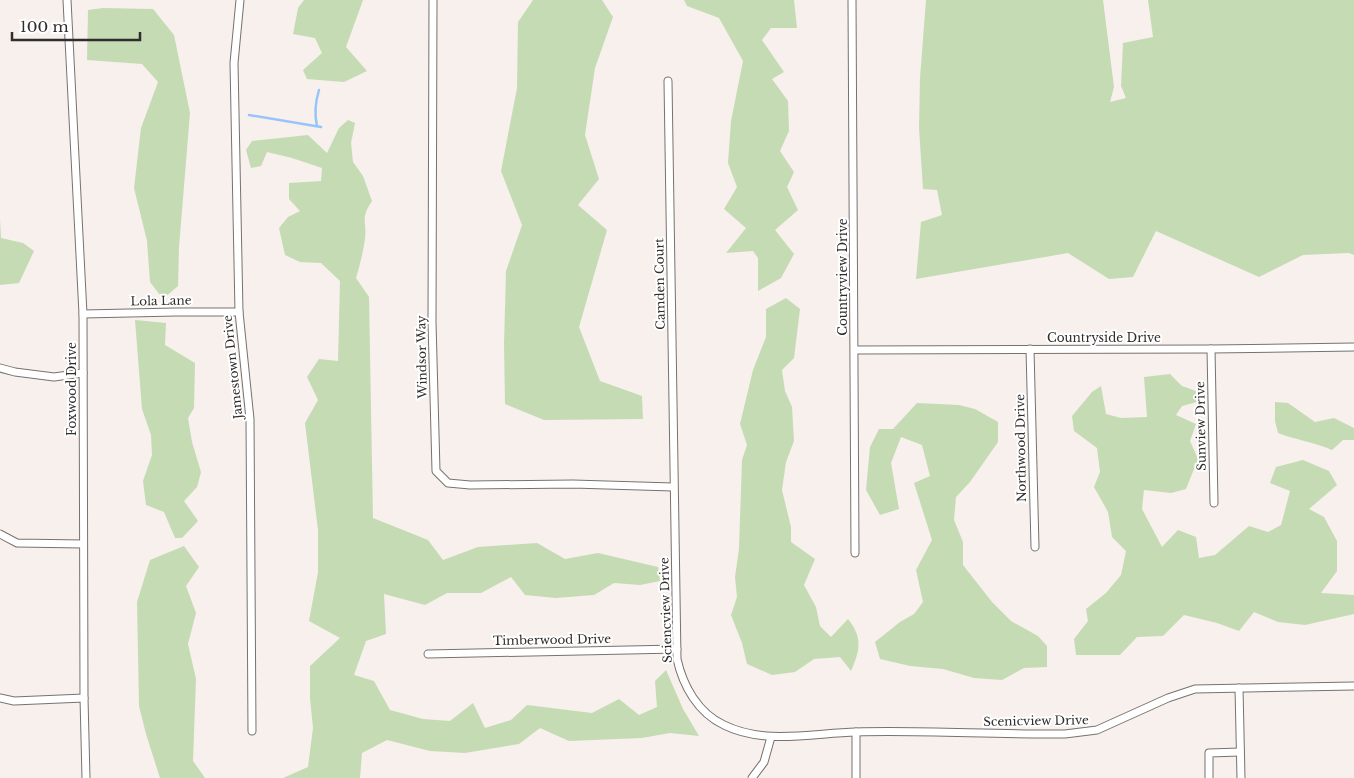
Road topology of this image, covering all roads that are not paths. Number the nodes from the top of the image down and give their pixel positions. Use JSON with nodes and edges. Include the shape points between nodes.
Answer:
{"nodes":[{"id":1,"x":67,"y":0,"type":"edge"},
{"id":2,"x":240,"y":0,"type":"edge"},
{"id":3,"x":433,"y":0,"type":"edge"},
{"id":4,"x":852,"y":0,"type":"edge"},
{"id":5,"x":668,"y":81,"type":"dead end"},
{"id":6,"x":239,"y":312,"type":"junction"},
{"id":7,"x":83,"y":314,"type":"junction"},
{"id":8,"x":1354,"y":347,"type":"edge"},
{"id":9,"x":1030,"y":349,"type":"junction"},
{"id":10,"x":1211,"y":349,"type":"junction"},
{"id":11,"x":855,"y":350,"type":"junction"},
{"id":12,"x":0,"y":368,"type":"edge"},
{"id":13,"x":83,"y":373,"type":"junction"},
{"id":14,"x":673,"y":487,"type":"junction"},
{"id":15,"x":1214,"y":503,"type":"dead end"},
{"id":16,"x":0,"y":534,"type":"edge"},
{"id":17,"x":84,"y":544,"type":"junction"},
{"id":18,"x":1035,"y":547,"type":"dead end"},
{"id":19,"x":855,"y":553,"type":"dead end"},
{"id":20,"x":676,"y":650,"type":"junction"},
{"id":21,"x":428,"y":654,"type":"dead end"},
{"id":22,"x":1354,"y":686,"type":"edge"},
{"id":23,"x":1239,"y":688,"type":"junction"},
{"id":24,"x":0,"y":698,"type":"edge"},
{"id":25,"x":84,"y":698,"type":"junction"},
{"id":26,"x":252,"y":731,"type":"dead end"},
{"id":27,"x":856,"y":732,"type":"junction"},
{"id":28,"x":771,"y":737,"type":"junction"},
{"id":29,"x":1240,"y":752,"type":"junction"},
{"id":30,"x":86,"y":778,"type":"edge"},
{"id":31,"x":752,"y":778,"type":"edge"},
{"id":32,"x":856,"y":778,"type":"edge"},
{"id":33,"x":1209,"y":778,"type":"edge"},
{"id":34,"x":1241,"y":778,"type":"edge"}],
"edges":[{"from":1,"to":7,"type":"street","name":"Foxwood Drive"},
{"from":2,"to":6,"type":"street","name":"Jamestown Drive","via":[[234,63]]},
{"from":3,"to":14,"type":"street","name":"Windsor Way","via":[[432,322],[436,471],[448,483],[470,485]]},
{"from":4,"to":11,"type":"street","name":"Countryview Drive"},
{"from":5,"to":14,"type":"street","name":"Camden Court"},
{"from":6,"to":7,"type":"street","name":"Lola Lane"},
{"from":6,"to":26,"type":"street","name":"Jamestown Drive","via":[[250,419]]},
{"from":7,"to":13,"type":"street","name":"Foxwood Drive"},
{"from":8,"to":10,"type":"street","name":"Countryside Drive"},
{"from":9,"to":10,"type":"street","name":"Countryside Drive"},
{"from":9,"to":11,"type":"street","name":"Countryside Drive"},
{"from":9,"to":18,"type":"street","name":"Northwood Drive"},
{"from":10,"to":15,"type":"street","name":"Sunview Drive"},
{"from":11,"to":19,"type":"street","name":"Countryview Drive"},
{"from":12,"to":13,"type":"street","via":[[54,377]]},
{"from":13,"to":17,"type":"street","name":"Foxwood Drive"},
{"from":14,"to":20,"type":"street","name":"Sciencview Drive"},
{"from":16,"to":17,"type":"street","via":[[17,543]]},
{"from":17,"to":25,"type":"street","name":"Foxwood Drive"},
{"from":20,"to":21,"type":"street","name":"Timberwood Drive"},
{"from":20,"to":28,"type":"street","name":"Sciencview Drive","via":[[682,678],[702,709],[722,725]]},
{"from":22,"to":23,"type":"street","name":"Scenicview Drive"},
{"from":23,"to":27,"type":"street","name":"Scenicview Drive","via":[[1195,689],[1097,730],[1048,734]]},
{"from":23,"to":29,"type":"street"},
{"from":24,"to":25,"type":"street","via":[[14,701]]},
{"from":25,"to":30,"type":"street","name":"Foxwood Drive"},
{"from":27,"to":28,"type":"street","name":"Scenicview Drive"},
{"from":27,"to":32,"type":"street"},
{"from":28,"to":31,"type":"street","via":[[764,762]]},
{"from":29,"to":33,"type":"street","via":[[1209,753]]},
{"from":29,"to":34,"type":"street"}]}
